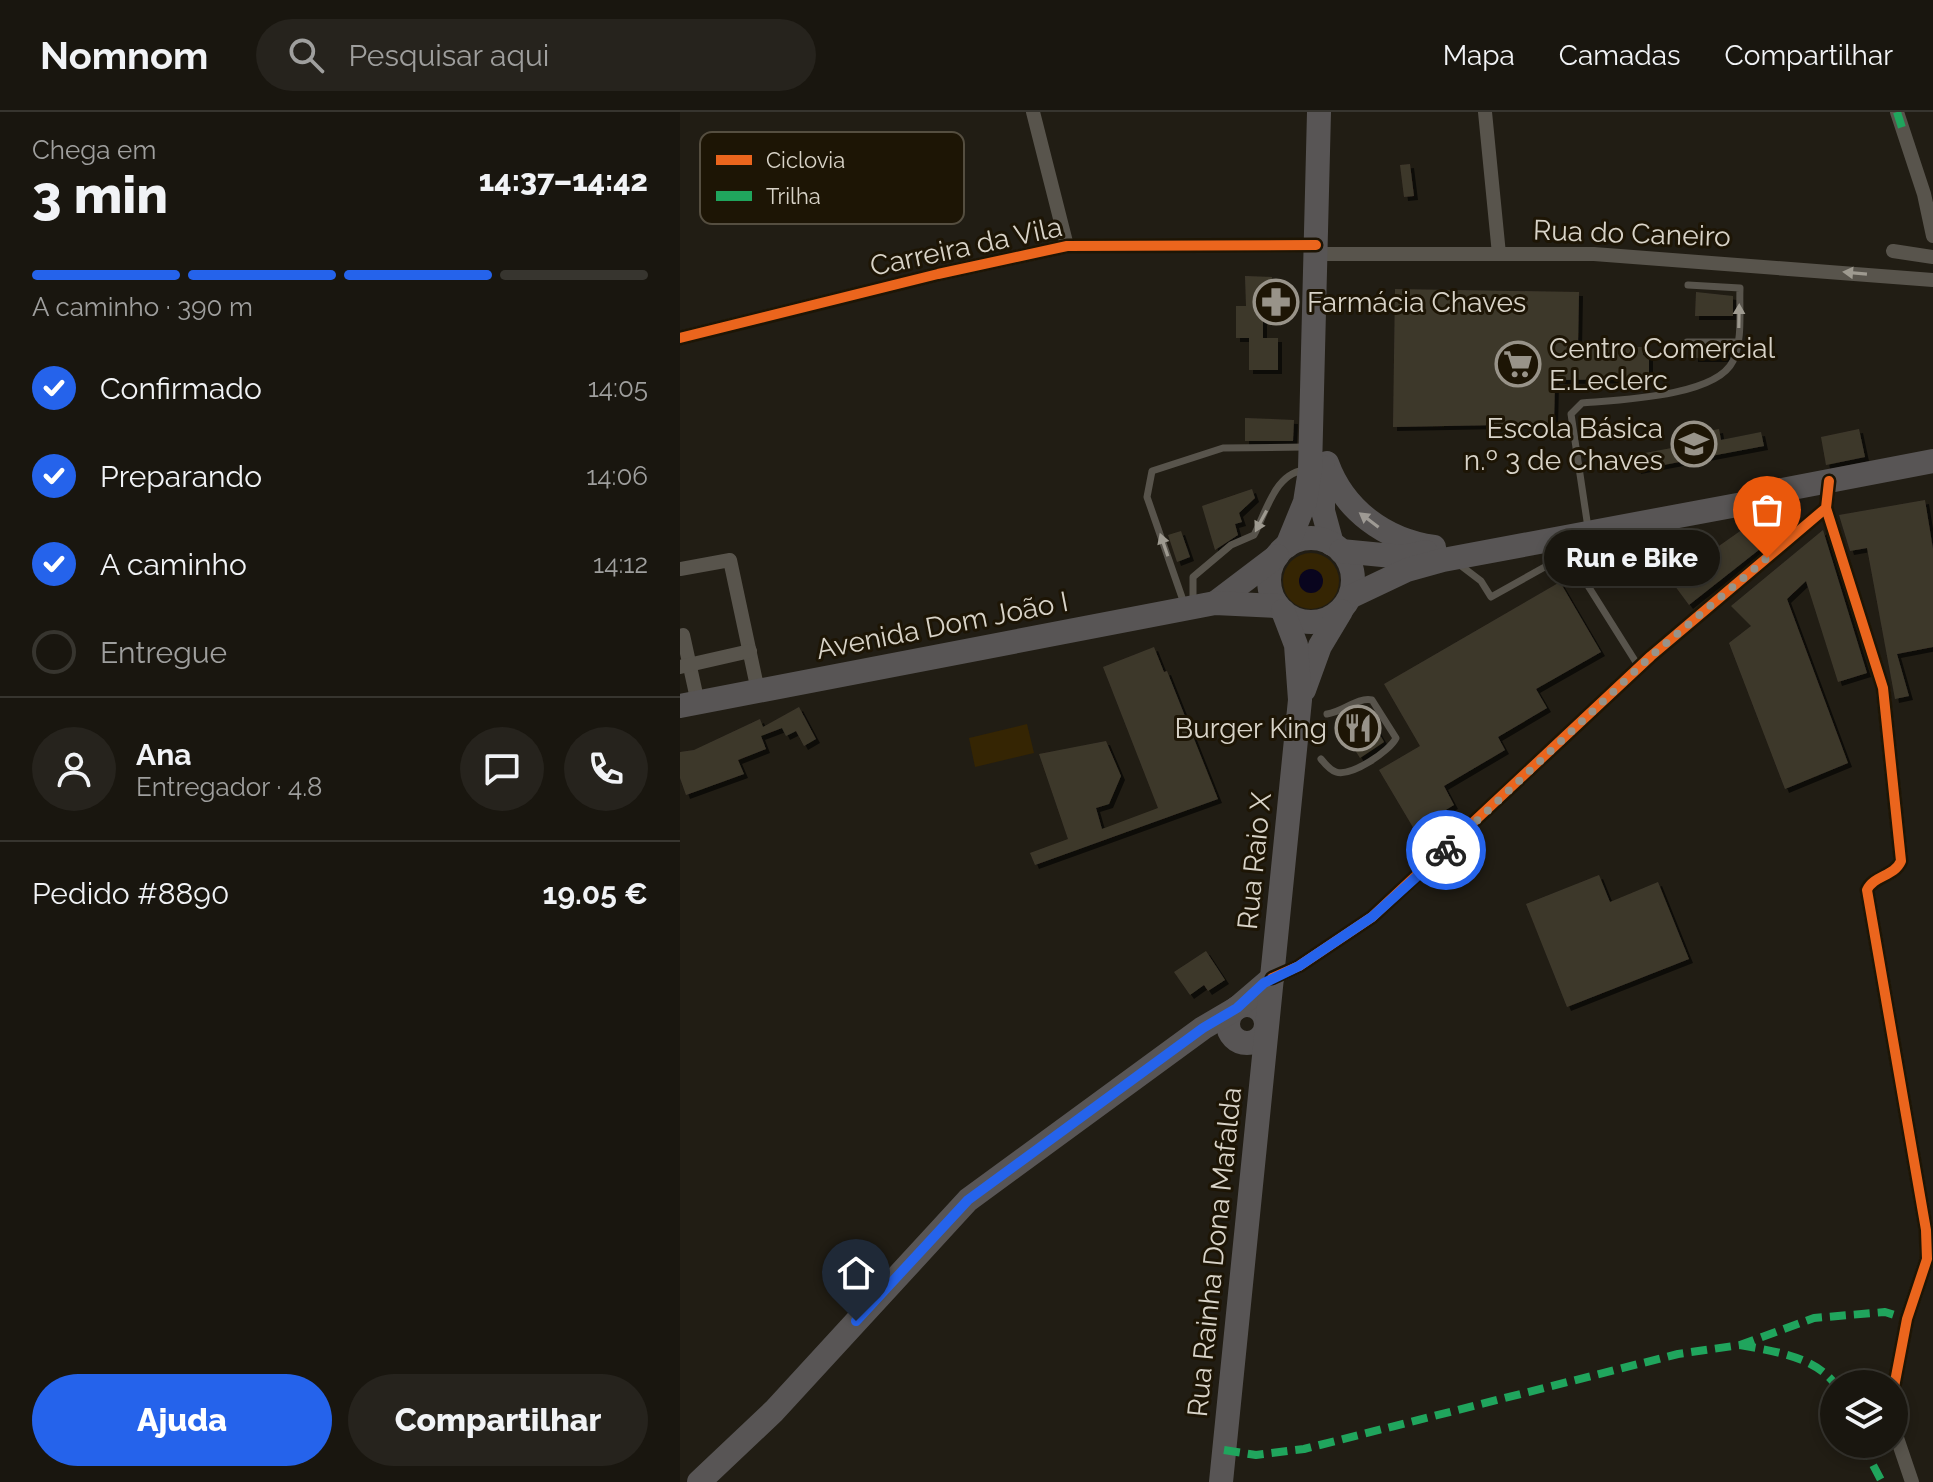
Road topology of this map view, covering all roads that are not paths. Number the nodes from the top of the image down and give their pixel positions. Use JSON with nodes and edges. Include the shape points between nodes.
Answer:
{"nodes":[{"id":1,"x":1033,"y":112,"type":"edge"},
{"id":2,"x":1319,"y":112,"type":"edge"},
{"id":3,"x":1331,"y":112,"type":"edge"},
{"id":4,"x":1485,"y":112,"type":"edge"},
{"id":5,"x":1897,"y":112,"type":"edge"},
{"id":6,"x":1933,"y":236,"type":"edge"},
{"id":7,"x":1067,"y":246,"type":"junction"},
{"id":8,"x":1320,"y":251,"type":"junction"},
{"id":9,"x":1893,"y":251,"type":"dead end"},
{"id":10,"x":1499,"y":254,"type":"junction"},
{"id":11,"x":1933,"y":257,"type":"edge"},
{"id":12,"x":1933,"y":280,"type":"edge"},
{"id":13,"x":1688,"y":285,"type":"dead end"},
{"id":14,"x":680,"y":338,"type":"edge"},
{"id":15,"x":1687,"y":342,"type":"dead end"},
{"id":16,"x":1739,"y":342,"type":"junction"},
{"id":17,"x":1314,"y":455,"type":"junction"},
{"id":18,"x":1933,"y":461,"type":"edge"},
{"id":19,"x":1829,"y":481,"type":"junction"},
{"id":20,"x":1782,"y":490,"type":"junction"},
{"id":21,"x":1826,"y":508,"type":"junction"},
{"id":22,"x":1587,"y":521,"type":"junction"},
{"id":23,"x":1337,"y":547,"type":"junction"},
{"id":24,"x":1282,"y":551,"type":"junction"},
{"id":25,"x":1442,"y":554,"type":"junction"},
{"id":26,"x":680,"y":569,"type":"edge"},
{"id":27,"x":1345,"y":604,"type":"junction"},
{"id":28,"x":1198,"y":606,"type":"junction"},
{"id":29,"x":1280,"y":608,"type":"junction"},
{"id":30,"x":683,"y":635,"type":"dead end"},
{"id":31,"x":750,"y":651,"type":"junction"},
{"id":32,"x":685,"y":666,"type":"edge"},
{"id":33,"x":1639,"y":667,"type":"junction"},
{"id":34,"x":758,"y":691,"type":"junction"},
{"id":35,"x":1300,"y":700,"type":"junction"},
{"id":36,"x":689,"y":705,"type":"edge"},
{"id":37,"x":1327,"y":714,"type":"dead end"},
{"id":38,"x":1321,"y":759,"type":"dead end"},
{"id":39,"x":1272,"y":978,"type":"junction"},
{"id":40,"x":1237,"y":1008,"type":"junction"},
{"id":41,"x":1265,"y":1028,"type":"junction"},
{"id":42,"x":1236,"y":1039,"type":"junction"},
{"id":43,"x":1185,"y":1043,"type":"junction"},
{"id":44,"x":1260,"y":1094,"type":"junction"},
{"id":45,"x":1897,"y":1370,"type":"edge"},
{"id":46,"x":1904,"y":1458,"type":"edge"},
{"id":47,"x":699,"y":1482,"type":"edge"},
{"id":48,"x":1221,"y":1482,"type":"edge"},
{"id":49,"x":1912,"y":1482,"type":"edge"}],
"edges":[{"from":1,"to":7,"type":"street"},
{"from":2,"to":8,"type":"main road"},
{"from":3,"to":8,"type":"main road"},
{"from":4,"to":10,"type":"street"},
{"from":5,"to":6,"type":"street"},
{"from":7,"to":8,"type":"street","name":"Carreira da Vila"},
{"from":7,"to":14,"type":"street","name":"Carreira da Vila"},
{"from":8,"to":10,"type":"street","name":"Rua do Caneiro"},
{"from":8,"to":17,"type":"main road"},
{"from":9,"to":11,"type":"street"},
{"from":12,"to":10,"type":"street","name":"Rua do Caneiro","one_way":true,"via":[[1594,254]]},
{"from":16,"to":13,"type":"lane","one_way":true,"via":[[1740,288]]},
{"from":15,"to":16,"type":"lane"},
{"from":16,"to":22,"type":"lane","via":[[1721,377],[1655,397],[1573,408]]},
{"from":17,"to":23,"type":"main road","via":[[1323,511]]},
{"from":17,"to":24,"type":"main road","via":[[1305,502]]},
{"from":25,"to":17,"type":"main road","one_way":true,"via":[[1393,535],[1361,515]]},
{"from":17,"to":28,"type":"lane","one_way":true,"via":[[1284,476],[1254,535],[1231,545],[1193,577]]},
{"from":28,"to":17,"type":"lane","one_way":true,"via":[[1147,497],[1152,471],[1223,448]]},
{"from":18,"to":19,"type":"main road"},
{"from":19,"to":20,"type":"main road"},
{"from":19,"to":21,"type":"street"},
{"from":20,"to":22,"type":"main road","via":[[1744,491]]},
{"from":20,"to":25,"type":"main road","via":[[1748,503]]},
{"from":21,"to":33,"type":"street"},
{"from":21,"to":45,"type":"street","via":[[1883,688],[1901,861],[1867,890],[1926,1230],[1927,1259]]},
{"from":22,"to":25,"type":"main road"},
{"from":23,"to":24,"type":"main road","via":[[1309,538]]},
{"from":23,"to":25,"type":"main road","via":[[1403,557]]},
{"from":23,"to":27,"type":"main road","via":[[1353,573]]},
{"from":24,"to":28,"type":"main road","name":"Avenida Dom João I"},
{"from":24,"to":29,"type":"main road","via":[[1269,581]]},
{"from":25,"to":27,"type":"main road"},
{"from":25,"to":33,"type":"lane","via":[[1467,567],[1491,597],[1568,554]]},
{"from":26,"to":31,"type":"street","via":[[730,560]]},
{"from":27,"to":29,"type":"main road","via":[[1330,618],[1306,622]]},
{"from":27,"to":35,"type":"main road","name":"Rua Raio X","via":[[1320,646]]},
{"from":28,"to":29,"type":"main road","name":"Avenida Dom João I"},
{"from":28,"to":34,"type":"main road","name":"Avenida Dom João I"},
{"from":29,"to":35,"type":"main road","name":"Rua Raio X","via":[[1296,645]]},
{"from":30,"to":32,"type":"street"},
{"from":31,"to":32,"type":"street"},
{"from":31,"to":34,"type":"street"},
{"from":32,"to":36,"type":"street"},
{"from":33,"to":39,"type":"street","via":[[1372,917]]},
{"from":34,"to":36,"type":"main road","name":"Avenida Dom João I"},
{"from":35,"to":39,"type":"main road","name":"Rua Raio X"},
{"from":37,"to":38,"type":"lane","via":[[1372,700],[1396,738],[1392,746],[1346,772],[1332,771]]},
{"from":39,"to":40,"type":"main road"},
{"from":39,"to":41,"type":"main road","name":"Rua Raio X"},
{"from":40,"to":41,"type":"main road","via":[[1257,1009]]},
{"from":40,"to":42,"type":"main road","via":[[1228,1024]]},
{"from":40,"to":43,"type":"main road"},
{"from":41,"to":42,"type":"main road","via":[[1257,1040]]},
{"from":41,"to":44,"type":"main road","name":"Rua Rainha Dona Mafalda"},
{"from":42,"to":43,"type":"main road","via":[[1221,1035]]},
{"from":42,"to":44,"type":"main road"},
{"from":43,"to":47,"type":"main road","via":[[968,1200],[774,1411]]},
{"from":44,"to":48,"type":"main road","name":"Rua Rainha Dona Mafalda"},
{"from":46,"to":49,"type":"street"}]}
